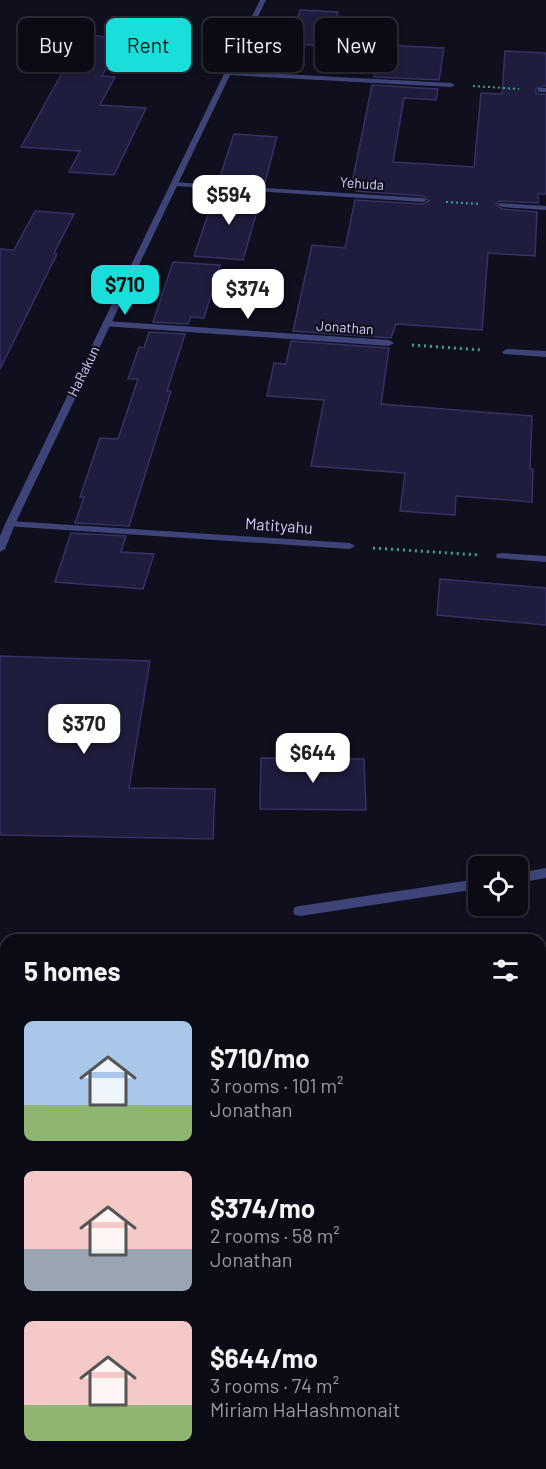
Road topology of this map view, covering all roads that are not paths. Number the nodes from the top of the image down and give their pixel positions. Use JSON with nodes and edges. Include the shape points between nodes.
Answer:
{"nodes":[{"id":1,"x":264,"y":0,"type":"edge"},
{"id":2,"x":228,"y":73,"type":"junction"},
{"id":3,"x":451,"y":85,"type":"road end"},
{"id":4,"x":176,"y":184,"type":"junction"},
{"id":5,"x":423,"y":200,"type":"road end"},
{"id":6,"x":502,"y":205,"type":"road end"},
{"id":7,"x":546,"y":208,"type":"edge"},
{"id":8,"x":106,"y":324,"type":"junction"},
{"id":9,"x":389,"y":343,"type":"road end"},
{"id":10,"x":507,"y":352,"type":"road end"},
{"id":11,"x":546,"y":354,"type":"edge"},
{"id":12,"x":10,"y":524,"type":"junction"},
{"id":13,"x":350,"y":546,"type":"road end"},
{"id":14,"x":0,"y":549,"type":"edge"},
{"id":15,"x":501,"y":556,"type":"road end"},
{"id":16,"x":546,"y":559,"type":"edge"},
{"id":17,"x":546,"y":873,"type":"edge"},
{"id":18,"x":528,"y":876,"type":"edge"},
{"id":19,"x":468,"y":886,"type":"edge"},
{"id":20,"x":300,"y":911,"type":"dead end"}],
"edges":[{"from":1,"to":2,"type":"street","name":"HaRakun"},
{"from":2,"to":3,"type":"street"},
{"from":2,"to":4,"type":"street","name":"HaRakun"},
{"from":4,"to":5,"type":"street","name":"Yehuda"},
{"from":4,"to":8,"type":"street","name":"HaRakun"},
{"from":6,"to":7,"type":"street"},
{"from":8,"to":9,"type":"street","name":"Jonathan"},
{"from":8,"to":12,"type":"street","name":"HaRakun"},
{"from":10,"to":11,"type":"street"},
{"from":12,"to":13,"type":"street","name":"Matityahu"},
{"from":12,"to":14,"type":"street","name":"HaRakun"},
{"from":15,"to":16,"type":"street"},
{"from":17,"to":18,"type":"street"},
{"from":19,"to":20,"type":"street"}]}
